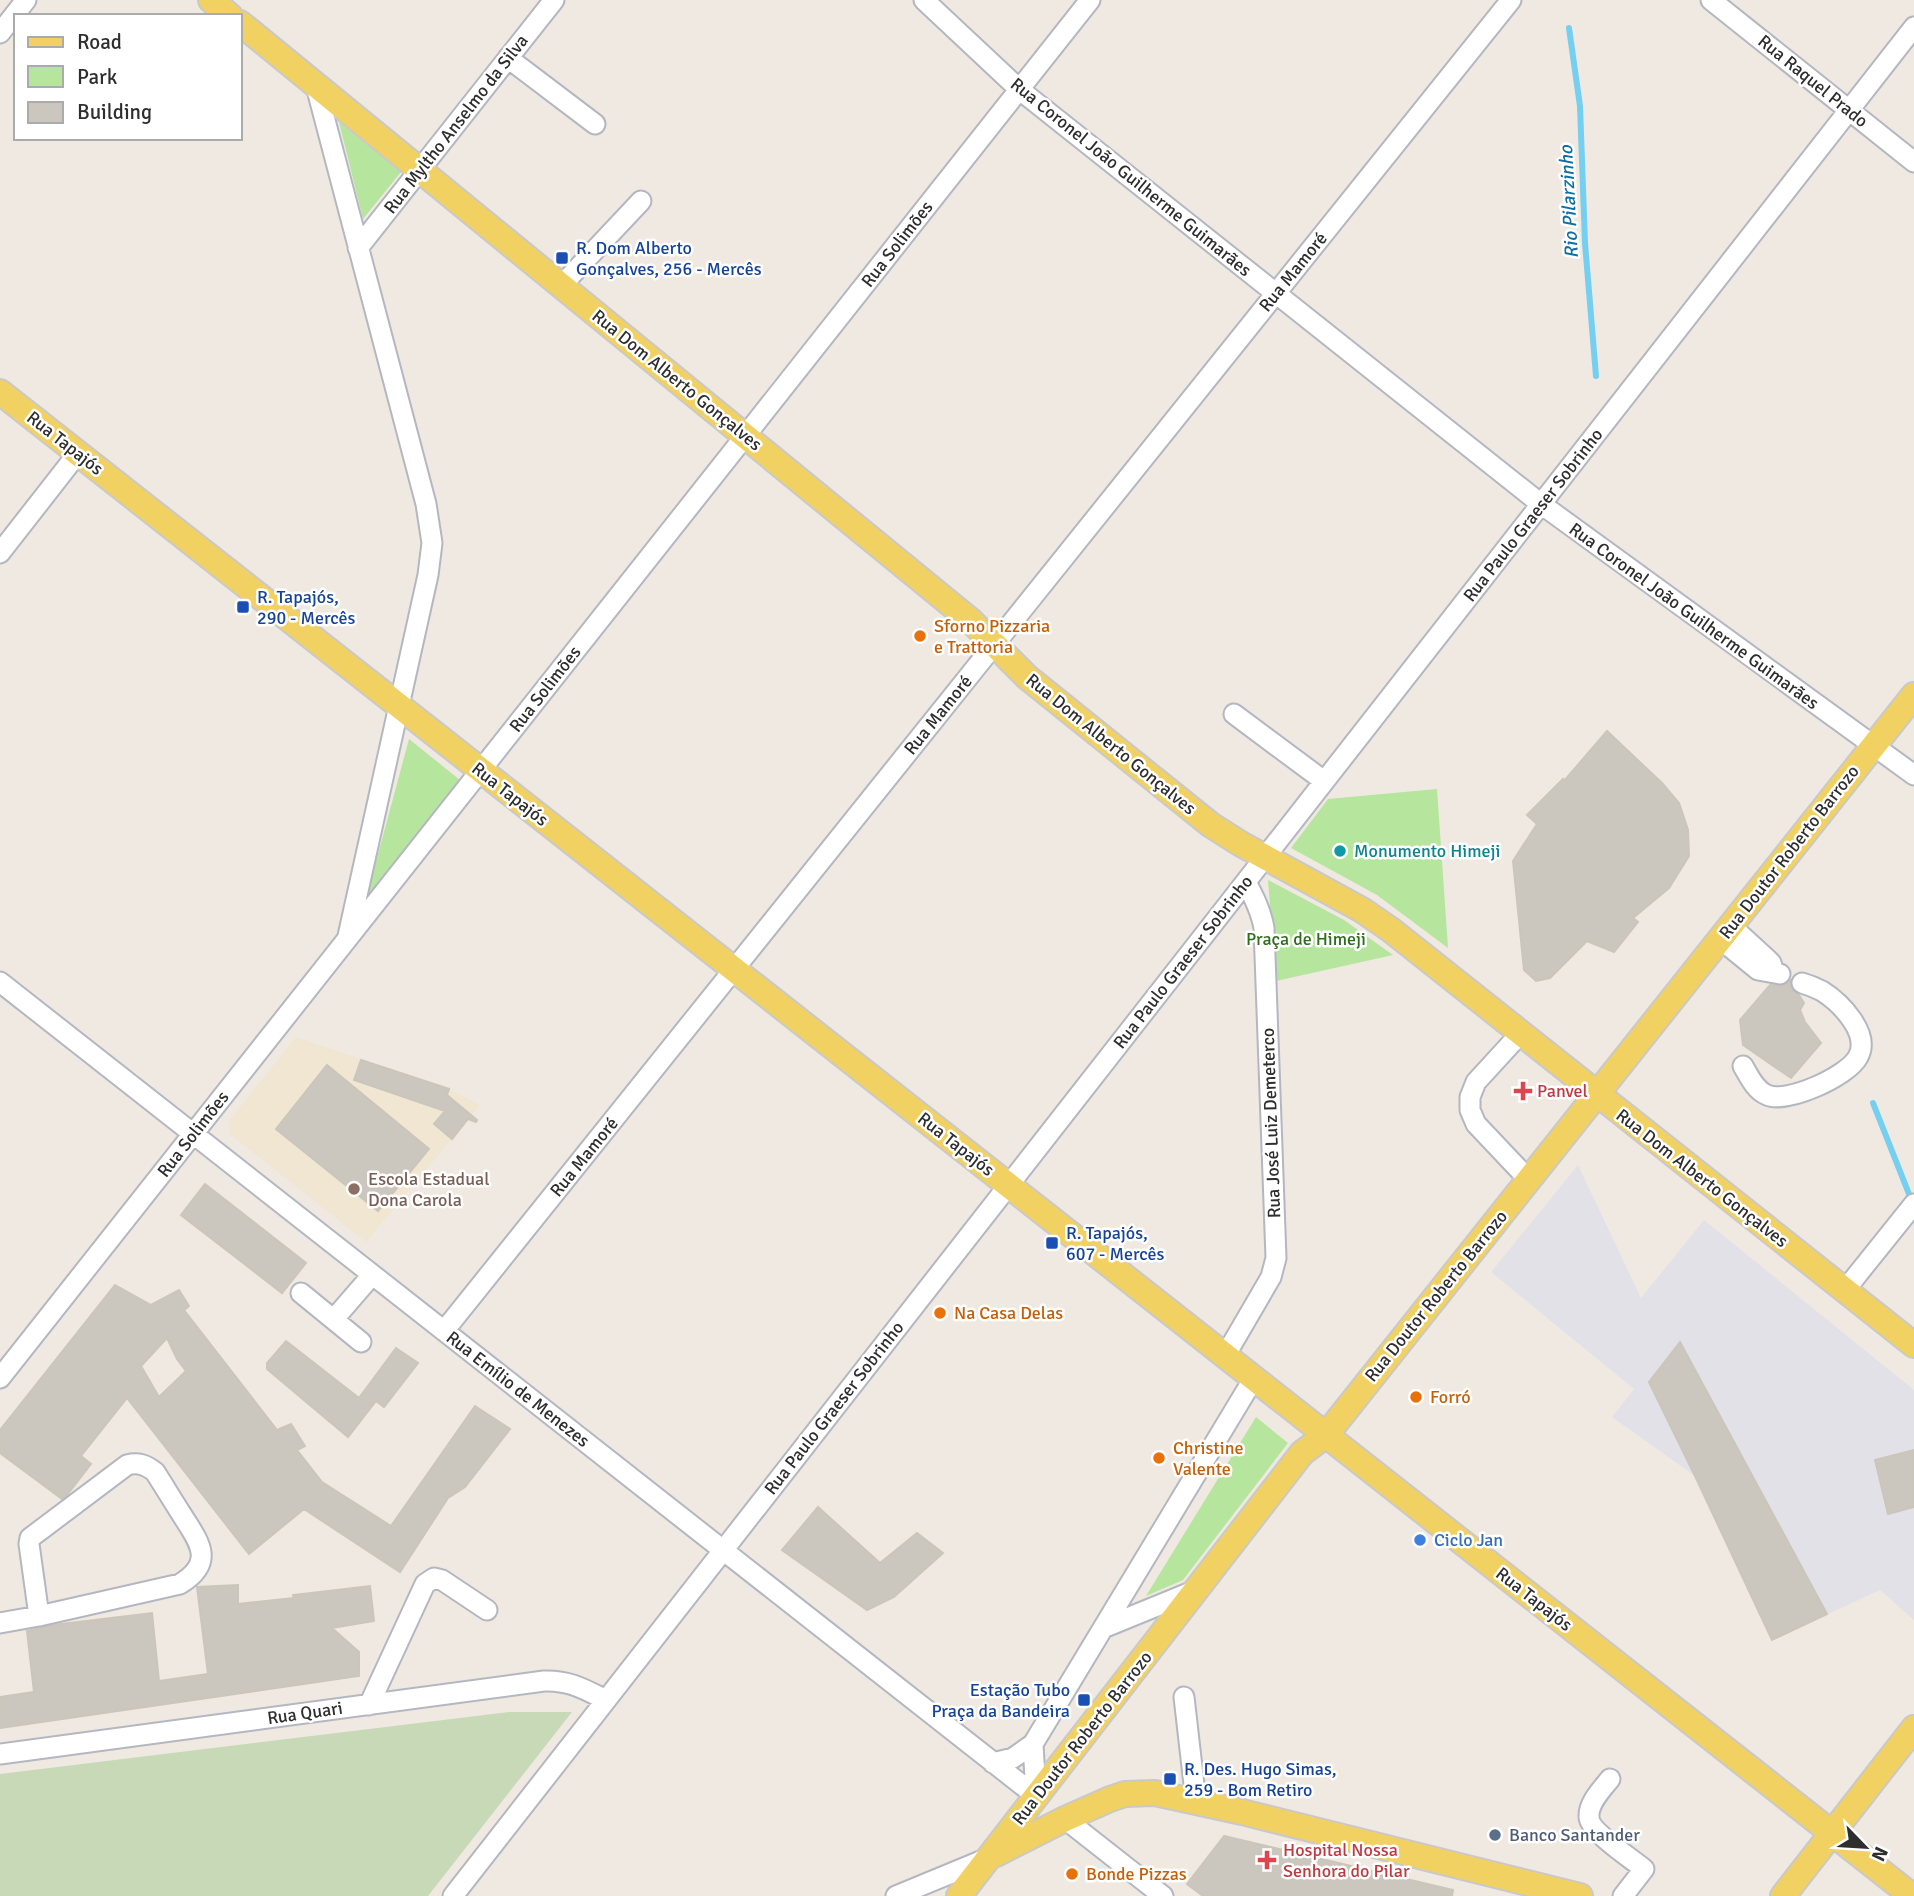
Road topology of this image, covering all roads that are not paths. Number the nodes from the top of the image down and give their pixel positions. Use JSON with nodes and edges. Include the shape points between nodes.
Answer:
{"nodes":[{"id":1,"x":26,"y":0,"type":"edge"},
{"id":2,"x":211,"y":0,"type":"edge"},
{"id":3,"x":554,"y":0,"type":"edge"},
{"id":4,"x":924,"y":0,"type":"edge"},
{"id":5,"x":1090,"y":0,"type":"edge"},
{"id":6,"x":1511,"y":0,"type":"edge"},
{"id":7,"x":1711,"y":0,"type":"edge"},
{"id":8,"x":15,"y":14,"type":"edge"},
{"id":9,"x":228,"y":14,"type":"edge"},
{"id":10,"x":14,"y":15,"type":"edge"},
{"id":11,"x":242,"y":25,"type":"edge"},
{"id":12,"x":1914,"y":27,"type":"edge"},
{"id":13,"x":0,"y":33,"type":"edge"},
{"id":14,"x":508,"y":58,"type":"junction"},
{"id":15,"x":316,"y":86,"type":"junction"},
{"id":16,"x":1020,"y":90,"type":"junction"},
{"id":17,"x":1849,"y":110,"type":"junction"},
{"id":18,"x":595,"y":124,"type":"dead end"},
{"id":19,"x":1914,"y":162,"type":"edge"},
{"id":20,"x":419,"y":170,"type":"junction"},
{"id":21,"x":641,"y":201,"type":"dead end"},
{"id":22,"x":358,"y":248,"type":"junction"},
{"id":23,"x":561,"y":286,"type":"junction"},
{"id":24,"x":1276,"y":293,"type":"junction"},
{"id":25,"x":0,"y":392,"type":"edge"},
{"id":26,"x":745,"y":436,"type":"junction"},
{"id":27,"x":78,"y":453,"type":"junction"},
{"id":28,"x":1541,"y":504,"type":"junction"},
{"id":29,"x":0,"y":553,"type":"edge"},
{"id":30,"x":994,"y":646,"type":"junction"},
{"id":31,"x":1914,"y":695,"type":"edge"},
{"id":32,"x":400,"y":707,"type":"junction"},
{"id":33,"x":1234,"y":714,"type":"dead end"},
{"id":34,"x":1873,"y":747,"type":"junction"},
{"id":35,"x":481,"y":770,"type":"junction"},
{"id":36,"x":1914,"y":775,"type":"edge"},
{"id":37,"x":1324,"y":781,"type":"junction"},
{"id":38,"x":1266,"y":856,"type":"junction"},
{"id":39,"x":1246,"y":881,"type":"junction"},
{"id":40,"x":1725,"y":933,"type":"junction"},
{"id":41,"x":346,"y":940,"type":"junction"},
{"id":42,"x":734,"y":969,"type":"junction"},
{"id":43,"x":1777,"y":973,"type":"dead end"},
{"id":44,"x":0,"y":982,"type":"edge"},
{"id":45,"x":1802,"y":983,"type":"dead end"},
{"id":46,"x":1520,"y":1034,"type":"junction"},
{"id":47,"x":1742,"y":1066,"type":"dead end"},
{"id":48,"x":1597,"y":1094,"type":"junction"},
{"id":49,"x":193,"y":1134,"type":"junction"},
{"id":50,"x":1529,"y":1180,"type":"junction"},
{"id":51,"x":1008,"y":1185,"type":"junction"},
{"id":52,"x":1914,"y":1204,"type":"edge"},
{"id":53,"x":372,"y":1275,"type":"junction"},
{"id":54,"x":1845,"y":1290,"type":"junction"},
{"id":55,"x":301,"y":1293,"type":"dead end"},
{"id":56,"x":334,"y":1319,"type":"junction"},
{"id":57,"x":444,"y":1331,"type":"junction"},
{"id":58,"x":361,"y":1342,"type":"dead end"},
{"id":59,"x":1914,"y":1345,"type":"edge"},
{"id":60,"x":1225,"y":1356,"type":"junction"},
{"id":61,"x":0,"y":1378,"type":"edge"},
{"id":62,"x":1254,"y":1378,"type":"junction"},
{"id":63,"x":1326,"y":1435,"type":"junction"},
{"id":64,"x":723,"y":1550,"type":"junction"},
{"id":65,"x":1197,"y":1589,"type":"junction"},
{"id":66,"x":487,"y":1610,"type":"dead end"},
{"id":67,"x":39,"y":1616,"type":"junction"},
{"id":68,"x":0,"y":1623,"type":"edge"},
{"id":69,"x":1103,"y":1628,"type":"junction"},
{"id":70,"x":1184,"y":1697,"type":"dead end"},
{"id":71,"x":606,"y":1700,"type":"junction"},
{"id":72,"x":369,"y":1704,"type":"junction"},
{"id":73,"x":1914,"y":1728,"type":"edge"},
{"id":74,"x":1033,"y":1744,"type":"junction"},
{"id":75,"x":0,"y":1755,"type":"edge"},
{"id":76,"x":993,"y":1763,"type":"junction"},
{"id":77,"x":1062,"y":1764,"type":"junction"},
{"id":78,"x":1610,"y":1779,"type":"dead end"},
{"id":79,"x":1037,"y":1797,"type":"junction"},
{"id":80,"x":1196,"y":1802,"type":"junction"},
{"id":81,"x":1065,"y":1819,"type":"junction"},
{"id":82,"x":1832,"y":1833,"type":"junction"},
{"id":83,"x":989,"y":1857,"type":"junction"},
{"id":84,"x":928,"y":1882,"type":"junction"},
{"id":85,"x":453,"y":1896,"type":"edge"},
{"id":86,"x":896,"y":1896,"type":"edge"},
{"id":87,"x":959,"y":1896,"type":"edge"},
{"id":88,"x":1163,"y":1896,"type":"edge"},
{"id":89,"x":1580,"y":1896,"type":"edge"},
{"id":90,"x":1623,"y":1896,"type":"edge"},
{"id":91,"x":1783,"y":1896,"type":"edge"},
{"id":92,"x":1912,"y":1896,"type":"edge"}],
"edges":[{"from":1,"to":8,"type":"street"},
{"from":2,"to":9,"type":"main road"},
{"from":3,"to":14,"type":"street","name":"Rua Myltho Anselmo da Silva"},
{"from":4,"to":16,"type":"street","name":"Rua Coronel João Guilherme Guimarães"},
{"from":5,"to":16,"type":"street","name":"Rua Solimões"},
{"from":6,"to":24,"type":"street","name":"Rua Mamoré"},
{"from":7,"to":17,"type":"street","name":"Rua Raquel Prado"},
{"from":10,"to":13,"type":"street"},
{"from":11,"to":15,"type":"main road","name":"Rua Dom Alberto Gonçalves"},
{"from":12,"to":17,"type":"street","name":"Rua Paulo Graeser Sobrinho"},
{"from":14,"to":18,"type":"street"},
{"from":14,"to":20,"type":"street","name":"Rua Myltho Anselmo da Silva"},
{"from":15,"to":20,"type":"main road","name":"Rua Dom Alberto Gonçalves"},
{"from":15,"to":22,"type":"street"},
{"from":16,"to":24,"type":"street","name":"Rua Coronel João Guilherme Guimarães"},
{"from":16,"to":26,"type":"street","name":"Rua Solimões"},
{"from":17,"to":19,"type":"street","name":"Rua Raquel Prado"},
{"from":17,"to":28,"type":"street","name":"Rua Paulo Graeser Sobrinho"},
{"from":20,"to":22,"type":"street","name":"Rua Myltho Anselmo da Silva"},
{"from":20,"to":23,"type":"main road","name":"Rua Dom Alberto Gonçalves"},
{"from":21,"to":23,"type":"street"},
{"from":22,"to":32,"type":"street","via":[[431,533],[431,559]]},
{"from":23,"to":26,"type":"main road","name":"Rua Dom Alberto Gonçalves"},
{"from":24,"to":28,"type":"street","name":"Rua Coronel João Guilherme Guimarães"},
{"from":24,"to":30,"type":"street","name":"Rua Mamoré"},
{"from":25,"to":27,"type":"main road","name":"Rua Tapajós"},
{"from":26,"to":30,"type":"main road","name":"Rua Dom Alberto Gonçalves","via":[[970,620]]},
{"from":26,"to":35,"type":"street","name":"Rua Solimões"},
{"from":27,"to":29,"type":"street"},
{"from":27,"to":32,"type":"main road","name":"Rua Tapajós"},
{"from":28,"to":34,"type":"street","name":"Rua Coronel João Guilherme Guimarães"},
{"from":28,"to":37,"type":"street","name":"Rua Paulo Graeser Sobrinho"},
{"from":30,"to":38,"type":"main road","name":"Rua Dom Alberto Gonçalves","via":[[1193,811]]},
{"from":30,"to":42,"type":"street","name":"Rua Mamoré"},
{"from":31,"to":34,"type":"main road","name":"Rua Doutor Roberto Barrozo"},
{"from":32,"to":35,"type":"main road","name":"Rua Tapajós"},
{"from":32,"to":41,"type":"street"},
{"from":33,"to":37,"type":"street"},
{"from":34,"to":36,"type":"street","name":"Rua Coronel João Guilherme Guimarães"},
{"from":34,"to":40,"type":"main road","name":"Rua Doutor Roberto Barrozo"},
{"from":35,"to":41,"type":"street","name":"Rua Solimões"},
{"from":35,"to":42,"type":"main road","name":"Rua Tapajós"},
{"from":37,"to":38,"type":"street","name":"Rua Paulo Graeser Sobrinho"},
{"from":38,"to":39,"type":"street","name":"Rua Paulo Graeser Sobrinho"},
{"from":38,"to":46,"type":"main road","name":"Rua Dom Alberto Gonçalves","via":[[1391,930]]},
{"from":39,"to":51,"type":"street","name":"Rua Paulo Graeser Sobrinho"},
{"from":39,"to":60,"type":"street","name":"Rua José Luiz Demeterco","via":[[1264,928],[1276,1258],[1271,1277]]},
{"from":40,"to":43,"type":"street","via":[[1767,958]]},
{"from":40,"to":48,"type":"main road","name":"Rua Doutor Roberto Barrozo"},
{"from":41,"to":49,"type":"street","name":"Rua Solimões"},
{"from":42,"to":51,"type":"main road","name":"Rua Tapajós"},
{"from":42,"to":57,"type":"street","name":"Rua Mamoré"},
{"from":44,"to":49,"type":"street","name":"Rua Emílio de Menezes"},
{"from":45,"to":47,"type":"street","via":[[1829,996],[1856,1024],[1862,1040],[1859,1057],[1849,1069],[1803,1093],[1780,1098],[1758,1090]]},
{"from":46,"to":48,"type":"main road","name":"Rua Dom Alberto Gonçalves"},
{"from":46,"to":50,"type":"street","via":[[1476,1082],[1470,1110],[1476,1124]]},
{"from":48,"to":50,"type":"main road","name":"Rua Doutor Roberto Barrozo"},
{"from":48,"to":54,"type":"main road","name":"Rua Dom Alberto Gonçalves"},
{"from":49,"to":53,"type":"street","name":"Rua Emílio de Menezes"},
{"from":49,"to":61,"type":"street","name":"Rua Solimões"},
{"from":50,"to":63,"type":"main road","name":"Rua Doutor Roberto Barrozo"},
{"from":51,"to":60,"type":"main road","name":"Rua Tapajós"},
{"from":51,"to":64,"type":"street","name":"Rua Paulo Graeser Sobrinho"},
{"from":52,"to":54,"type":"street"},
{"from":53,"to":56,"type":"street"},
{"from":53,"to":57,"type":"street","name":"Rua Emílio de Menezes"},
{"from":54,"to":59,"type":"main road","name":"Rua Dom Alberto Gonçalves"},
{"from":55,"to":56,"type":"street"},
{"from":56,"to":58,"type":"street"},
{"from":57,"to":64,"type":"street","name":"Rua Emílio de Menezes"},
{"from":60,"to":62,"type":"main road","name":"Rua Tapajós"},
{"from":62,"to":63,"type":"main road","name":"Rua Tapajós"},
{"from":62,"to":69,"type":"street"},
{"from":63,"to":65,"type":"main road","name":"Rua Doutor Roberto Barrozo","via":[[1303,1452]]},
{"from":63,"to":82,"type":"main road","name":"Rua Tapajós"},
{"from":64,"to":71,"type":"street","name":"Rua Paulo Graeser Sobrinho"},
{"from":64,"to":76,"type":"street","name":"Rua Emílio de Menezes"},
{"from":65,"to":69,"type":"street"},
{"from":65,"to":77,"type":"main road","name":"Rua Doutor Roberto Barrozo"},
{"from":66,"to":72,"type":"street","via":[[442,1580],[434,1578],[425,1584]]},
{"from":67,"to":67,"type":"street","via":[[180,1584],[193,1574],[200,1560],[200,1544],[148,1466],[127,1465],[30,1538]]},
{"from":67,"to":68,"type":"street"},
{"from":69,"to":74,"type":"street"},
{"from":70,"to":80,"type":"street"},
{"from":71,"to":72,"type":"street","name":"Rua Quari","via":[[560,1680]]},
{"from":71,"to":85,"type":"street","name":"Rua Paulo Graeser Sobrinho"},
{"from":72,"to":75,"type":"street","name":"Rua Quari"},
{"from":73,"to":82,"type":"main road"},
{"from":74,"to":76,"type":"street","via":[[1013,1758]]},
{"from":74,"to":79,"type":"street"},
{"from":76,"to":79,"type":"street","name":"Rua Emílio de Menezes"},
{"from":77,"to":79,"type":"main road","name":"Rua Doutor Roberto Barrozo"},
{"from":77,"to":81,"type":"main road","via":[[1057,1796]]},
{"from":78,"to":90,"type":"street","via":[[1591,1804],[1588,1818],[1644,1869]]},
{"from":79,"to":83,"type":"main road","name":"Rua Doutor Roberto Barrozo"},
{"from":80,"to":81,"type":"main road","via":[[1155,1793],[1125,1794]]},
{"from":80,"to":89,"type":"main road"},
{"from":81,"to":83,"type":"main road"},
{"from":81,"to":88,"type":"street"},
{"from":82,"to":91,"type":"main road"},
{"from":82,"to":92,"type":"main road","name":"Rua Tapajós"},
{"from":83,"to":84,"type":"street"},
{"from":83,"to":87,"type":"main road","name":"Rua Doutor Roberto Barrozo"},
{"from":84,"to":86,"type":"street"},
{"from":84,"to":87,"type":"street"}]}
